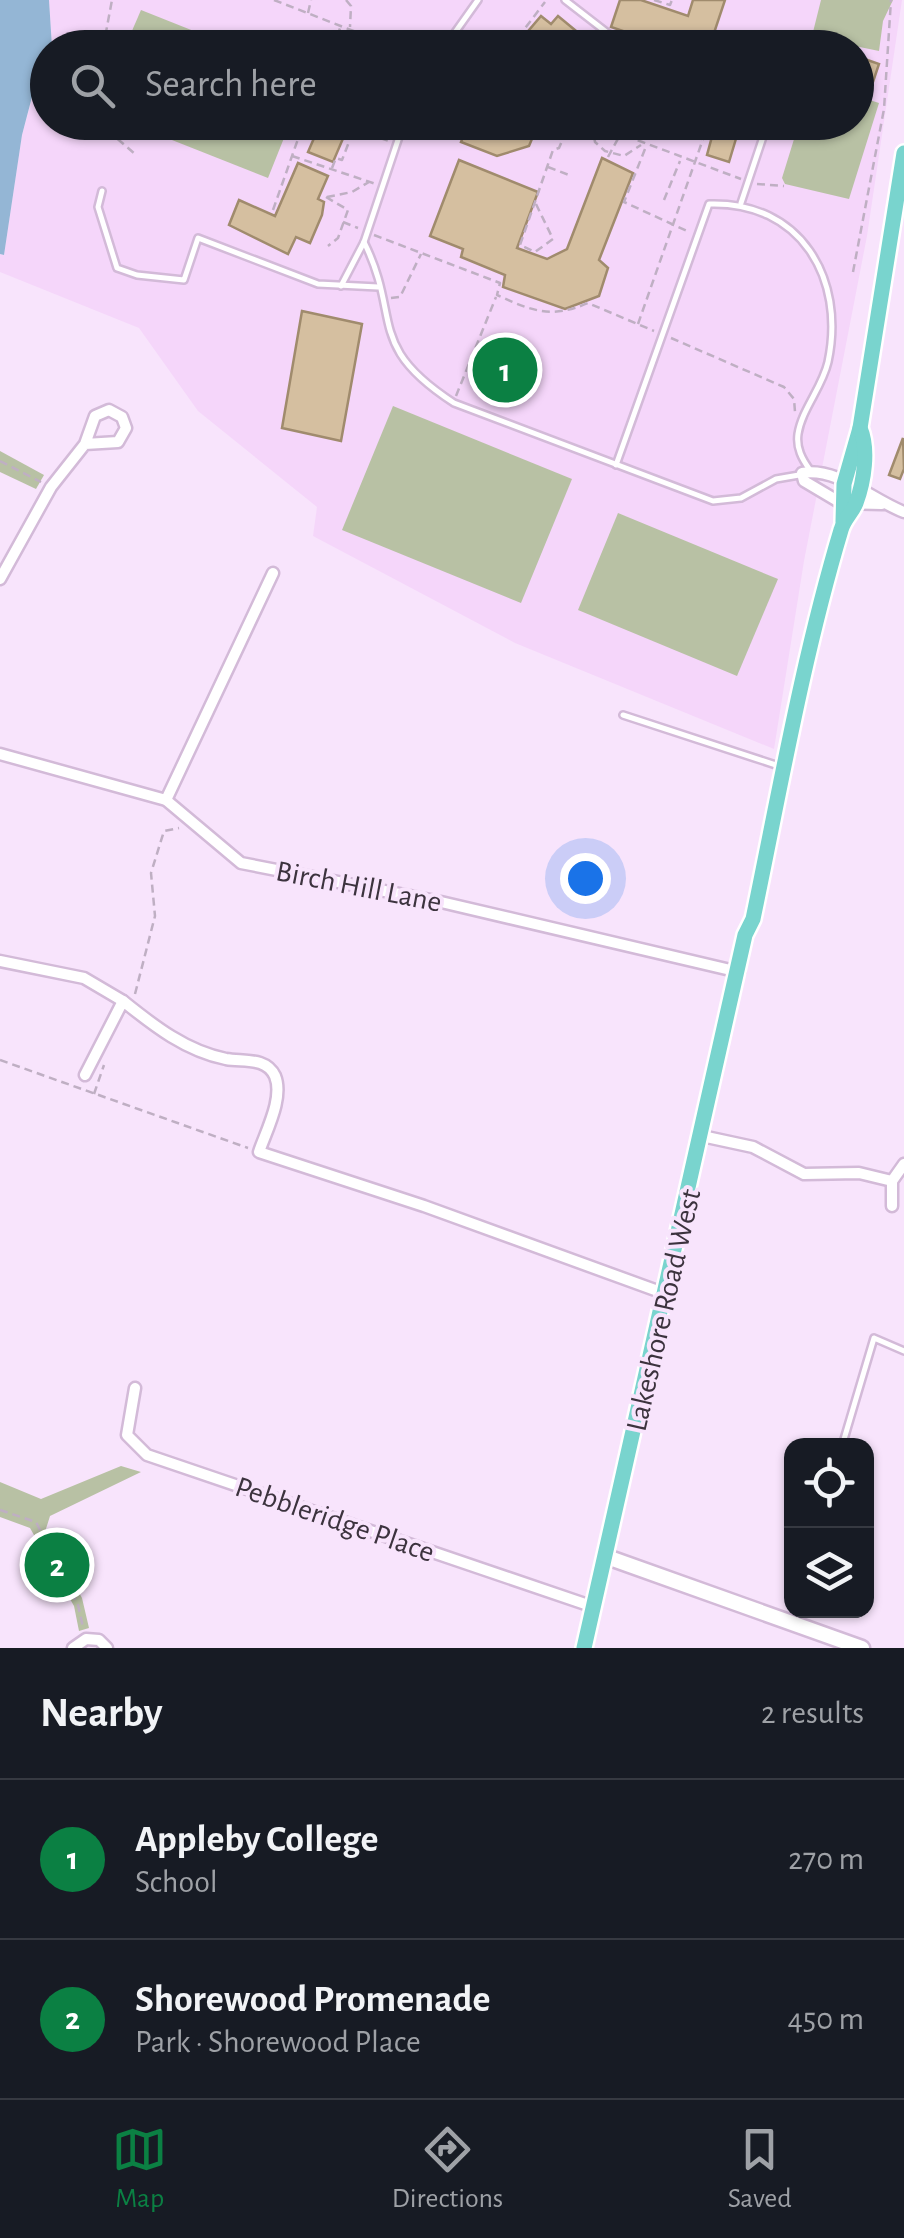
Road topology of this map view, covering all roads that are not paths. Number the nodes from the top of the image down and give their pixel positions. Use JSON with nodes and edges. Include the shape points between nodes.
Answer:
{"nodes":[{"id":1,"x":478,"y":0,"type":"edge"},
{"id":2,"x":565,"y":0,"type":"edge"},
{"id":3,"x":457,"y":30,"type":"edge"},
{"id":4,"x":604,"y":30,"type":"edge"},
{"id":5,"x":396,"y":140,"type":"edge"},
{"id":6,"x":762,"y":140,"type":"edge"},
{"id":7,"x":904,"y":152,"type":"edge"},
{"id":8,"x":102,"y":191,"type":"dead end"},
{"id":9,"x":741,"y":203,"type":"junction"},
{"id":10,"x":364,"y":242,"type":"junction"},
{"id":11,"x":340,"y":288,"type":"junction"},
{"id":12,"x":378,"y":288,"type":"junction"},
{"id":13,"x":86,"y":444,"type":"dead end"},
{"id":14,"x":616,"y":465,"type":"junction"},
{"id":15,"x":806,"y":472,"type":"junction"},
{"id":16,"x":852,"y":485,"type":"junction"},
{"id":17,"x":848,"y":504,"type":"junction"},
{"id":18,"x":882,"y":504,"type":"junction"},
{"id":19,"x":904,"y":512,"type":"edge"},
{"id":20,"x":274,"y":574,"type":"dead end"},
{"id":21,"x":0,"y":580,"type":"edge"},
{"id":22,"x":623,"y":715,"type":"dead end"},
{"id":23,"x":0,"y":754,"type":"edge"},
{"id":24,"x":785,"y":768,"type":"junction"},
{"id":25,"x":166,"y":800,"type":"junction"},
{"id":26,"x":0,"y":961,"type":"edge"},
{"id":27,"x":739,"y":972,"type":"junction"},
{"id":28,"x":127,"y":1004,"type":"junction"},
{"id":29,"x":86,"y":1075,"type":"dead end"},
{"id":30,"x":702,"y":1136,"type":"junction"},
{"id":31,"x":904,"y":1164,"type":"edge"},
{"id":32,"x":892,"y":1181,"type":"junction"},
{"id":33,"x":892,"y":1206,"type":"dead end"},
{"id":34,"x":667,"y":1294,"type":"junction"},
{"id":35,"x":904,"y":1351,"type":"edge"},
{"id":36,"x":136,"y":1388,"type":"dead end"},
{"id":37,"x":844,"y":1438,"type":"edge"},
{"id":38,"x":607,"y":1556,"type":"junction"},
{"id":39,"x":594,"y":1607,"type":"junction"},
{"id":40,"x":784,"y":1613,"type":"edge"},
{"id":41,"x":797,"y":1618,"type":"edge"},
{"id":42,"x":73,"y":1648,"type":"edge"},
{"id":43,"x":107,"y":1648,"type":"edge"},
{"id":44,"x":584,"y":1648,"type":"edge"},
{"id":45,"x":862,"y":1648,"type":"edge"}],
"edges":[{"from":1,"to":3,"type":"lane"},
{"from":2,"to":4,"type":"lane"},
{"from":5,"to":10,"type":"lane"},
{"from":6,"to":9,"type":"lane"},
{"from":7,"to":16,"type":"main road","name":"Lakeshore Road West"},
{"from":8,"to":11,"type":"lane","via":[[98,206],[112,262],[125,272],[184,280],[198,238]]},
{"from":9,"to":14,"type":"lane","via":[[709,204]]},
{"from":9,"to":15,"type":"lane","via":[[802,239],[826,285],[832,320],[828,362],[798,442]]},
{"from":10,"to":11,"type":"lane"},
{"from":10,"to":12,"type":"lane"},
{"from":11,"to":12,"type":"lane"},
{"from":12,"to":14,"type":"lane","via":[[395,350],[423,384],[454,403]]},
{"from":13,"to":21,"type":"street","via":[[51,487]]},
{"from":14,"to":15,"type":"lane","via":[[699,498],[728,501]]},
{"from":15,"to":16,"type":"street"},
{"from":15,"to":17,"type":"street","via":[[804,480]]},
{"from":16,"to":17,"type":"main road","name":"Lakeshore Road West"},
{"from":16,"to":18,"type":"street"},
{"from":17,"to":18,"type":"street"},
{"from":17,"to":24,"type":"main road","name":"Lakeshore Road West","via":[[821,595]]},
{"from":18,"to":19,"type":"street"},
{"from":20,"to":25,"type":"street"},
{"from":22,"to":24,"type":"lane"},
{"from":23,"to":25,"type":"street","name":"Birch Hill Lane"},
{"from":24,"to":27,"type":"main road","name":"Lakeshore Road West"},
{"from":25,"to":27,"type":"street","name":"Birch Hill Lane","via":[[241,863]]},
{"from":26,"to":28,"type":"street","via":[[84,978]]},
{"from":27,"to":30,"type":"main road","name":"Lakeshore Road West"},
{"from":28,"to":29,"type":"street"},
{"from":28,"to":34,"type":"street","via":[[186,1046],[264,1063],[272,1071],[278,1091],[259,1152]]},
{"from":30,"to":32,"type":"street","via":[[762,1150],[804,1174]]},
{"from":30,"to":34,"type":"main road","name":"Lakeshore Road West"},
{"from":31,"to":32,"type":"street"},
{"from":32,"to":33,"type":"street"},
{"from":34,"to":38,"type":"main road","name":"Lakeshore Road West"},
{"from":35,"to":37,"type":"lane","via":[[874,1338]]},
{"from":36,"to":39,"type":"street","name":"Pebbleridge Place","via":[[127,1435],[147,1455]]},
{"from":38,"to":39,"type":"main road","name":"Lakeshore Road West"},
{"from":38,"to":40,"type":"street"},
{"from":39,"to":44,"type":"main road","name":"Lakeshore Road West"},
{"from":41,"to":45,"type":"street"},
{"from":42,"to":43,"type":"street","via":[[86,1639]]}]}
